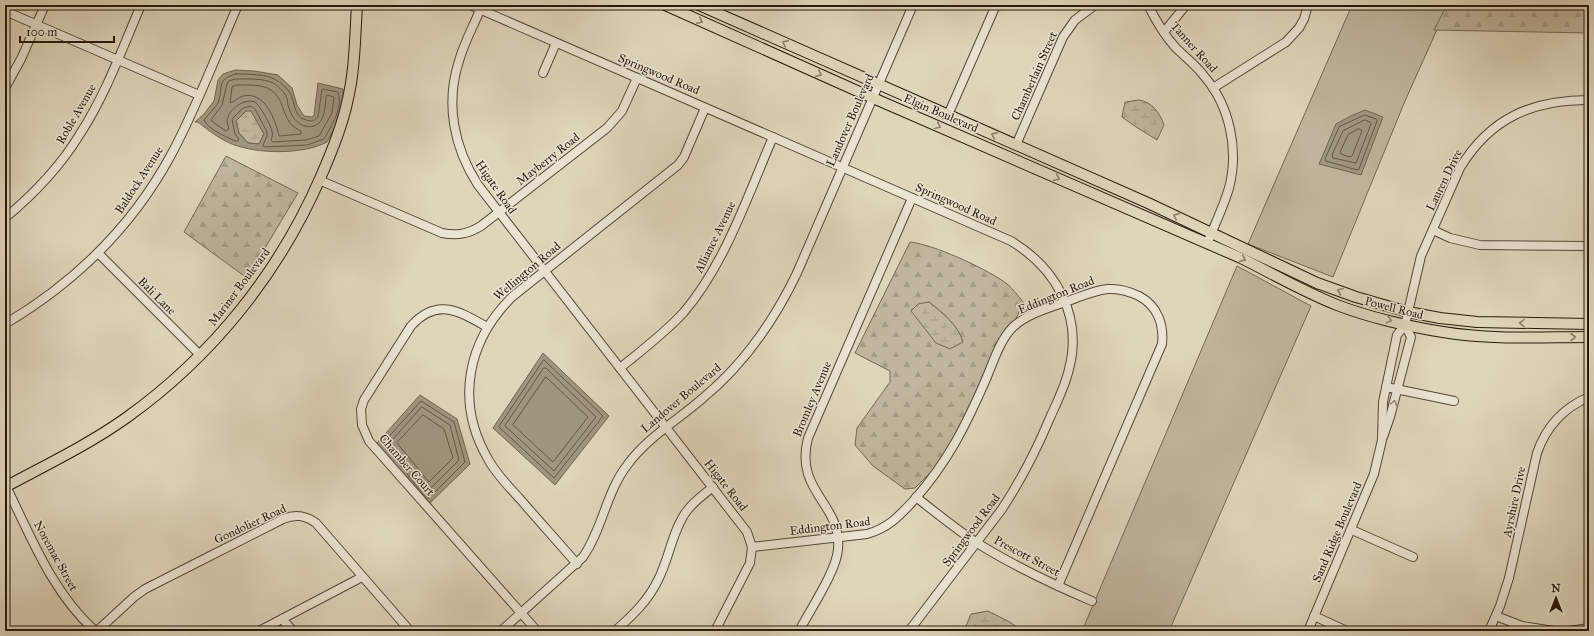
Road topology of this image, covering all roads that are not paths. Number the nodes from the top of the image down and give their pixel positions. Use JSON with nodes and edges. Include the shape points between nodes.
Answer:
{"nodes":[{"id":1,"x":45,"y":5,"type":"edge"},
{"id":2,"x":141,"y":5,"type":"edge"},
{"id":3,"x":238,"y":5,"type":"edge"},
{"id":4,"x":357,"y":5,"type":"edge"},
{"id":5,"x":470,"y":5,"type":"edge"},
{"id":6,"x":666,"y":5,"type":"edge"},
{"id":7,"x":699,"y":5,"type":"edge"},
{"id":8,"x":913,"y":5,"type":"edge"},
{"id":9,"x":996,"y":5,"type":"edge"},
{"id":10,"x":1095,"y":5,"type":"edge"},
{"id":11,"x":1148,"y":5,"type":"edge"},
{"id":12,"x":1186,"y":5,"type":"edge"},
{"id":13,"x":1308,"y":5,"type":"edge"},
{"id":14,"x":480,"y":10,"type":"junction"},
{"id":15,"x":5,"y":12,"type":"edge"},
{"id":16,"x":36,"y":25,"type":"junction"},
{"id":17,"x":1164,"y":32,"type":"junction"},
{"id":18,"x":556,"y":43,"type":"junction"},
{"id":19,"x":117,"y":60,"type":"junction"},
{"id":20,"x":543,"y":73,"type":"dead end"},
{"id":21,"x":637,"y":78,"type":"junction"},
{"id":22,"x":879,"y":85,"type":"junction"},
{"id":23,"x":5,"y":88,"type":"edge"},
{"id":24,"x":1213,"y":88,"type":"junction"},
{"id":25,"x":198,"y":96,"type":"junction"},
{"id":26,"x":873,"y":98,"type":"junction"},
{"id":27,"x":1589,"y":100,"type":"edge"},
{"id":28,"x":705,"y":108,"type":"junction"},
{"id":29,"x":948,"y":115,"type":"junction"},
{"id":30,"x":773,"y":137,"type":"junction"},
{"id":31,"x":1016,"y":145,"type":"junction"},
{"id":32,"x":843,"y":167,"type":"junction"},
{"id":33,"x":319,"y":180,"type":"junction"},
{"id":34,"x":912,"y":198,"type":"junction"},
{"id":35,"x":499,"y":212,"type":"junction"},
{"id":36,"x":5,"y":218,"type":"edge"},
{"id":37,"x":1433,"y":230,"type":"junction"},
{"id":38,"x":1212,"y":232,"type":"junction"},
{"id":39,"x":1207,"y":243,"type":"junction"},
{"id":40,"x":1589,"y":246,"type":"edge"},
{"id":41,"x":98,"y":254,"type":"junction"},
{"id":42,"x":544,"y":271,"type":"junction"},
{"id":43,"x":1065,"y":302,"type":"junction"},
{"id":44,"x":1408,"y":312,"type":"junction"},
{"id":45,"x":5,"y":324,"type":"edge"},
{"id":46,"x":1549,"y":324,"type":"junction"},
{"id":47,"x":1589,"y":324,"type":"edge"},
{"id":48,"x":1405,"y":325,"type":"junction"},
{"id":49,"x":487,"y":327,"type":"junction"},
{"id":50,"x":1549,"y":337,"type":"junction"},
{"id":51,"x":1589,"y":337,"type":"edge"},
{"id":52,"x":200,"y":355,"type":"junction"},
{"id":53,"x":620,"y":368,"type":"junction"},
{"id":54,"x":1386,"y":386,"type":"junction"},
{"id":55,"x":1398,"y":389,"type":"junction"},
{"id":56,"x":1589,"y":397,"type":"edge"},
{"id":57,"x":1454,"y":401,"type":"dead end"},
{"id":58,"x":666,"y":428,"type":"junction"},
{"id":59,"x":1382,"y":440,"type":"junction"},
{"id":60,"x":5,"y":486,"type":"edge"},
{"id":61,"x":713,"y":487,"type":"junction"},
{"id":62,"x":916,"y":497,"type":"junction"},
{"id":63,"x":1352,"y":530,"type":"junction"},
{"id":64,"x":838,"y":538,"type":"junction"},
{"id":65,"x":977,"y":542,"type":"junction"},
{"id":66,"x":752,"y":547,"type":"junction"},
{"id":67,"x":1413,"y":557,"type":"dead end"},
{"id":68,"x":577,"y":564,"type":"junction"},
{"id":69,"x":362,"y":577,"type":"junction"},
{"id":70,"x":1058,"y":586,"type":"junction"},
{"id":71,"x":1092,"y":601,"type":"dead end"},
{"id":72,"x":521,"y":613,"type":"junction"},
{"id":73,"x":1314,"y":616,"type":"junction"},
{"id":74,"x":1496,"y":616,"type":"junction"},
{"id":75,"x":282,"y":619,"type":"junction"},
{"id":76,"x":1589,"y":628,"type":"edge"},
{"id":77,"x":96,"y":631,"type":"edge"},
{"id":78,"x":259,"y":631,"type":"edge"},
{"id":79,"x":293,"y":631,"type":"edge"},
{"id":80,"x":410,"y":631,"type":"edge"},
{"id":81,"x":501,"y":631,"type":"edge"},
{"id":82,"x":537,"y":631,"type":"edge"},
{"id":83,"x":615,"y":631,"type":"edge"},
{"id":84,"x":715,"y":631,"type":"edge"},
{"id":85,"x":799,"y":631,"type":"edge"},
{"id":86,"x":909,"y":631,"type":"edge"},
{"id":87,"x":1308,"y":631,"type":"edge"},
{"id":88,"x":1347,"y":631,"type":"edge"},
{"id":89,"x":1489,"y":631,"type":"edge"},
{"id":90,"x":1554,"y":631,"type":"edge"},
{"id":91,"x":1569,"y":631,"type":"edge"}],
"edges":[{"from":1,"to":16,"type":"street"},
{"from":2,"to":19,"type":"street","name":"Roble Avenue"},
{"from":3,"to":25,"type":"street","name":"Baldock Avenue"},
{"from":4,"to":33,"type":"main road","name":"Mariner Boulevard","via":[[352,79],[335,143]]},
{"from":5,"to":14,"type":"street","name":"Springwood Road"},
{"from":6,"to":26,"type":"main road","name":"Elgin Boulevard","one_way":true},
{"from":22,"to":7,"type":"main road","name":"Elgin Boulevard","one_way":true},
{"from":8,"to":22,"type":"street","name":"Landover Boulevard"},
{"from":9,"to":29,"type":"street"},
{"from":10,"to":31,"type":"street","name":"Chamberlain Street","via":[[1075,20],[1063,37]]},
{"from":11,"to":17,"type":"street","name":"Tanner Road"},
{"from":12,"to":17,"type":"street"},
{"from":13,"to":24,"type":"street","via":[[1300,28],[1290,39]]},
{"from":14,"to":18,"type":"street","name":"Springwood Road"},
{"from":14,"to":35,"type":"street","name":"Higate Road","via":[[455,75],[453,118],[464,161],[478,185]]},
{"from":15,"to":16,"type":"street"},
{"from":16,"to":19,"type":"street"},
{"from":16,"to":23,"type":"street"},
{"from":17,"to":24,"type":"street","name":"Tanner Road"},
{"from":18,"to":20,"type":"street"},
{"from":18,"to":21,"type":"street","name":"Springwood Road"},
{"from":19,"to":25,"type":"street"},
{"from":19,"to":36,"type":"street","name":"Roble Avenue","via":[[92,114],[66,155],[37,189]]},
{"from":21,"to":28,"type":"street","name":"Springwood Road"},
{"from":21,"to":35,"type":"street","name":"Mayberry Road","via":[[622,110],[607,128]]},
{"from":22,"to":26,"type":"street","name":"Landover Boulevard"},
{"from":22,"to":29,"type":"main road","name":"Elgin Boulevard"},
{"from":24,"to":38,"type":"street","name":"Tanner Road","via":[[1227,116],[1233,158],[1230,186]]},
{"from":25,"to":41,"type":"street","name":"Baldock Avenue","via":[[180,137],[158,177],[131,216]]},
{"from":26,"to":32,"type":"street","name":"Landover Boulevard"},
{"from":26,"to":39,"type":"main road","name":"Elgin Boulevard","one_way":true},
{"from":27,"to":37,"type":"street","name":"Lauren Drive","via":[[1567,100],[1534,106],[1496,126],[1460,168]]},
{"from":28,"to":30,"type":"street","name":"Springwood Road"},
{"from":28,"to":42,"type":"street","name":"Wellington Road","via":[[684,157],[674,170]]},
{"from":31,"to":29,"type":"main road","name":"Elgin Boulevard","one_way":true},
{"from":30,"to":32,"type":"street","name":"Springwood Road"},
{"from":30,"to":53,"type":"street","name":"Alliance Avenue","via":[[727,244],[707,281],[671,325]]},
{"from":38,"to":31,"type":"main road","name":"Elgin Boulevard","one_way":true},
{"from":32,"to":34,"type":"street","name":"Springwood Road"},
{"from":32,"to":58,"type":"street","name":"Landover Boulevard","via":[[788,293],[765,330],[720,383]]},
{"from":33,"to":35,"type":"street","name":"Mayberry Road","via":[[452,235],[474,231]]},
{"from":33,"to":52,"type":"main road","name":"Mariner Boulevard","via":[[272,268],[236,316]]},
{"from":34,"to":43,"type":"street","name":"Springwood Road","via":[[1023,248],[1035,257],[1052,277]]},
{"from":34,"to":64,"type":"street","name":"Bromley Avenue","via":[[805,448],[804,458],[808,476],[834,521]]},
{"from":35,"to":42,"type":"street","name":"Higate Road"},
{"from":37,"to":40,"type":"street","via":[[1450,238],[1480,245]]},
{"from":37,"to":44,"type":"street","name":"Lauren Drive","via":[[1421,256]]},
{"from":38,"to":39,"type":"street","name":"Tanner Road"},
{"from":44,"to":38,"type":"main road","name":"Powell Road","one_way":true,"via":[[1317,283]]},
{"from":39,"to":48,"type":"main road","name":"Powell Road","one_way":true,"via":[[1338,305]]},
{"from":41,"to":45,"type":"street","name":"Baldock Avenue","via":[[47,297]]},
{"from":41,"to":52,"type":"street","name":"Bali Lane"},
{"from":42,"to":49,"type":"street","name":"Wellington Road","via":[[502,306]]},
{"from":42,"to":53,"type":"street","name":"Higate Road"},
{"from":43,"to":62,"type":"street","name":"Eddington Road","via":[[1029,316],[1008,333],[957,442]]},
{"from":43,"to":65,"type":"street","name":"Springwood Road","via":[[1073,339],[1066,382],[1028,468]]},
{"from":43,"to":70,"type":"street","name":"Eddington Road","via":[[1100,289],[1124,290],[1140,296],[1152,306],[1160,320],[1163,335],[1160,352]]},
{"from":46,"to":44,"type":"main road","name":"Powell Road","one_way":true,"via":[[1478,322]]},
{"from":44,"to":48,"type":"street","name":"Lauren Drive"},
{"from":46,"to":47,"type":"main road","name":"Powell Road"},
{"from":46,"to":50,"type":"street"},
{"from":48,"to":50,"type":"main road","name":"Powell Road","via":[[1472,335]]},
{"from":48,"to":54,"type":"street","name":"Sand Ridge Boulevard","via":[[1397,335]]},
{"from":48,"to":55,"type":"street","name":"Sand Ridge Boulevard","via":[[1411,337]]},
{"from":49,"to":68,"type":"street","name":"Wellington Road","via":[[477,348],[470,376],[470,405],[475,433],[497,473]]},
{"from":49,"to":72,"type":"street","name":"Chamber Court","via":[[462,313],[447,309],[431,312],[416,320],[368,392],[361,417],[369,441]]},
{"from":50,"to":51,"type":"main road","name":"Powell Road","one_way":true},
{"from":52,"to":60,"type":"main road","name":"Mariner Boulevard","via":[[166,387],[119,423],[69,454]]},
{"from":53,"to":58,"type":"street","name":"Higate Road"},
{"from":54,"to":55,"type":"street"},
{"from":54,"to":59,"type":"street","name":"Sand Ridge Boulevard","via":[[1382,411]]},
{"from":55,"to":57,"type":"street"},
{"from":59,"to":55,"type":"street","name":"Sand Ridge Boulevard","one_way":true},
{"from":56,"to":74,"type":"street","name":"Ayrshire Drive","via":[[1571,406],[1553,422],[1536,453],[1509,578]]},
{"from":58,"to":61,"type":"street","name":"Higate Road"},
{"from":58,"to":68,"type":"street","name":"Landover Boulevard","via":[[637,453],[619,477],[589,548]]},
{"from":59,"to":63,"type":"street","name":"Sand Ridge Boulevard","via":[[1374,474]]},
{"from":60,"to":77,"type":"street","name":"Noremac Street","via":[[57,586],[74,610]]},
{"from":61,"to":66,"type":"street","name":"Higate Road","via":[[743,526]]},
{"from":61,"to":83,"type":"street","via":[[686,513],[650,593],[633,615]]},
{"from":62,"to":64,"type":"street","name":"Eddington Road","via":[[886,528],[868,534]]},
{"from":62,"to":65,"type":"street","name":"Prescott Street"},
{"from":63,"to":67,"type":"street"},
{"from":63,"to":73,"type":"street","name":"Sand Ridge Boulevard"},
{"from":64,"to":66,"type":"street","name":"Eddington Road"},
{"from":64,"to":85,"type":"street","name":"Bromley Avenue","via":[[834,567]]},
{"from":65,"to":70,"type":"street","name":"Prescott Street","via":[[1025,571]]},
{"from":65,"to":86,"type":"street","name":"Springwood Road"},
{"from":66,"to":84,"type":"street","via":[[748,569]]},
{"from":68,"to":72,"type":"street","name":"Landover Boulevard"},
{"from":69,"to":75,"type":"street"},
{"from":69,"to":77,"type":"street","name":"Gondolier Road","via":[[316,523],[300,516],[288,517],[145,589]]},
{"from":69,"to":80,"type":"street","name":"Gondolier Road"},
{"from":70,"to":71,"type":"street","name":"Prescott Street"},
{"from":72,"to":81,"type":"street","name":"Landover Boulevard"},
{"from":72,"to":82,"type":"street","name":"Chamber Court"},
{"from":73,"to":87,"type":"street","name":"Sand Ridge Boulevard"},
{"from":73,"to":88,"type":"street"},
{"from":74,"to":89,"type":"street","name":"Ayrshire Drive"},
{"from":74,"to":90,"type":"street","via":[[1522,626]]},
{"from":75,"to":78,"type":"street"},
{"from":75,"to":79,"type":"street"},
{"from":76,"to":91,"type":"street"}]}
